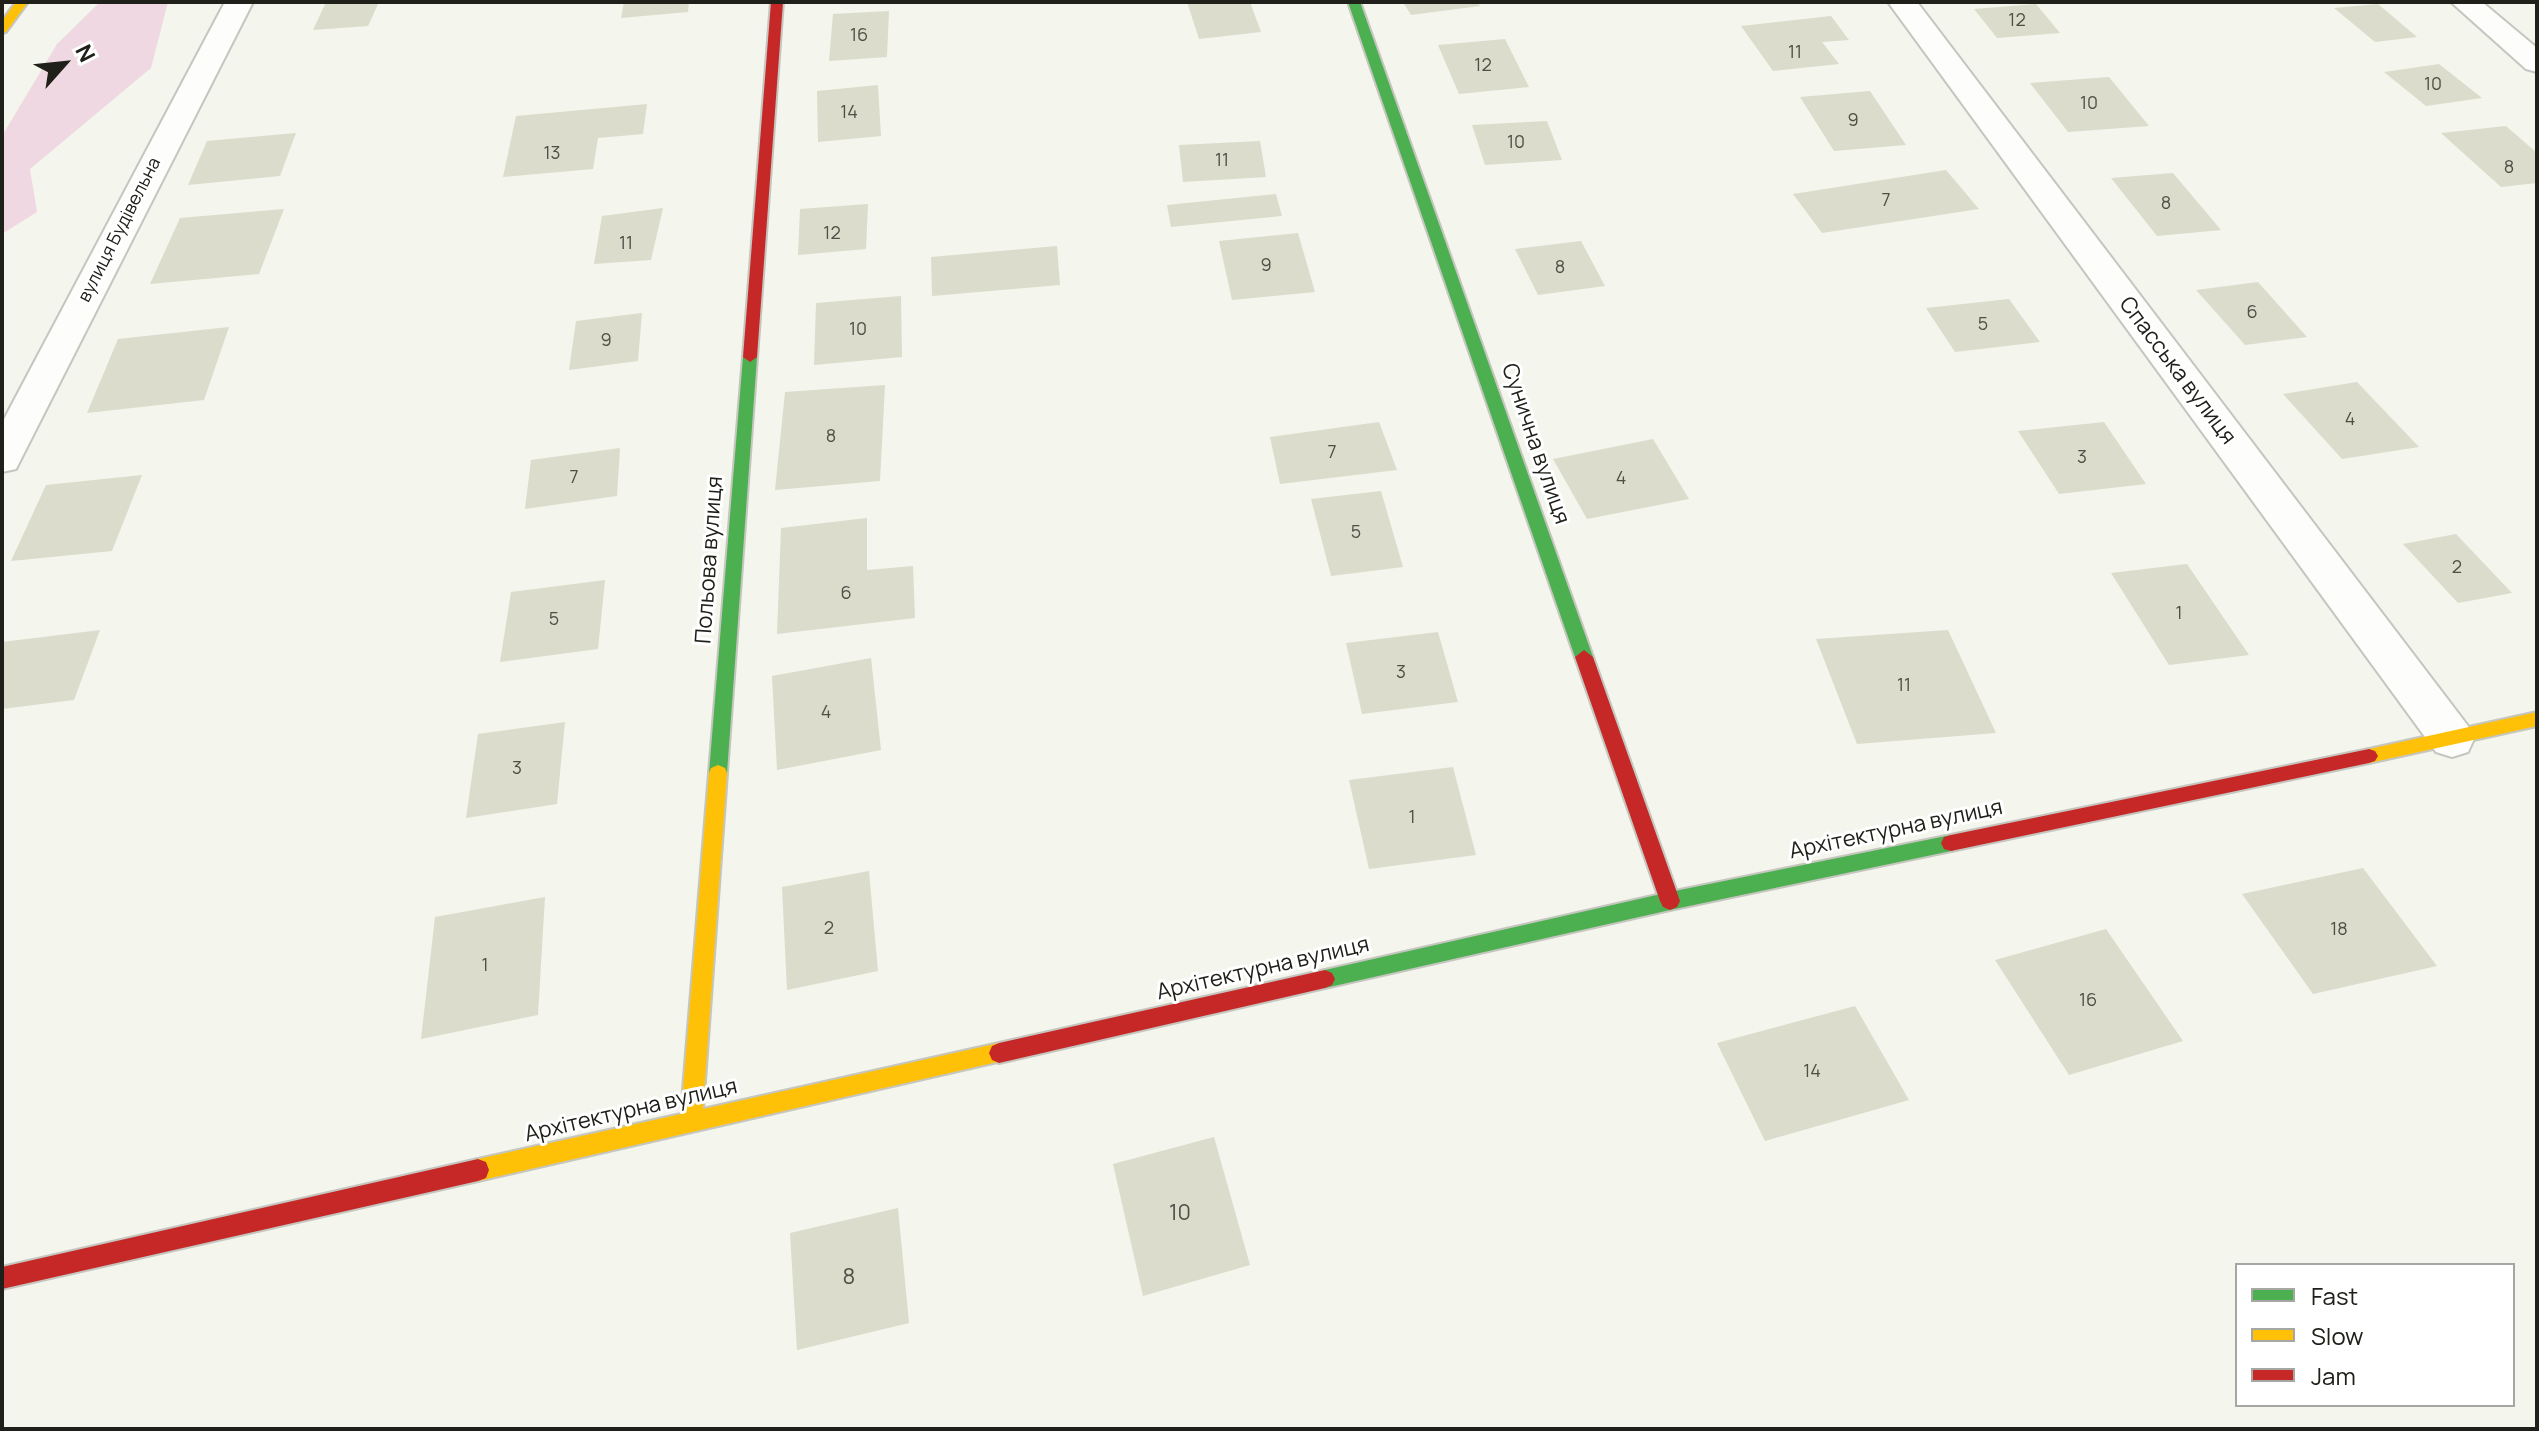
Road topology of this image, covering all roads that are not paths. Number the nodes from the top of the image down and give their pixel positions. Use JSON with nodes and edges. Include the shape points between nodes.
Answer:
{"nodes":[{"id":1,"x":22,"y":2,"type":"edge"},
{"id":2,"x":239,"y":2,"type":"edge"},
{"id":3,"x":777,"y":2,"type":"edge"},
{"id":4,"x":1354,"y":2,"type":"edge"},
{"id":5,"x":1902,"y":2,"type":"edge"},
{"id":6,"x":2465,"y":2,"type":"edge"},
{"id":7,"x":2,"y":29,"type":"edge"},
{"id":8,"x":2537,"y":63,"type":"edge"},
{"id":9,"x":2,"y":459,"type":"edge"},
{"id":10,"x":2537,"y":719,"type":"edge"},
{"id":11,"x":2452,"y":739,"type":"junction"},
{"id":12,"x":1670,"y":901,"type":"junction"},
{"id":13,"x":691,"y":1122,"type":"junction"},
{"id":14,"x":2,"y":1278,"type":"edge"}],
"edges":[{"from":1,"to":7,"type":"street"},
{"from":2,"to":9,"type":"street","name":"вулиця Будівельна"},
{"from":3,"to":13,"type":"street","name":"Польова вулиця"},
{"from":4,"to":12,"type":"street","name":"Сунична вулиця"},
{"from":5,"to":11,"type":"street","name":"Спасська вулиця"},
{"from":6,"to":8,"type":"street"},
{"from":10,"to":11,"type":"street","name":"Архітектурна вулиця"},
{"from":11,"to":12,"type":"street","name":"Архітектурна вулиця"},
{"from":12,"to":13,"type":"street","name":"Архітектурна вулиця"},
{"from":13,"to":14,"type":"street","name":"Архітектурна вулиця"}]}
